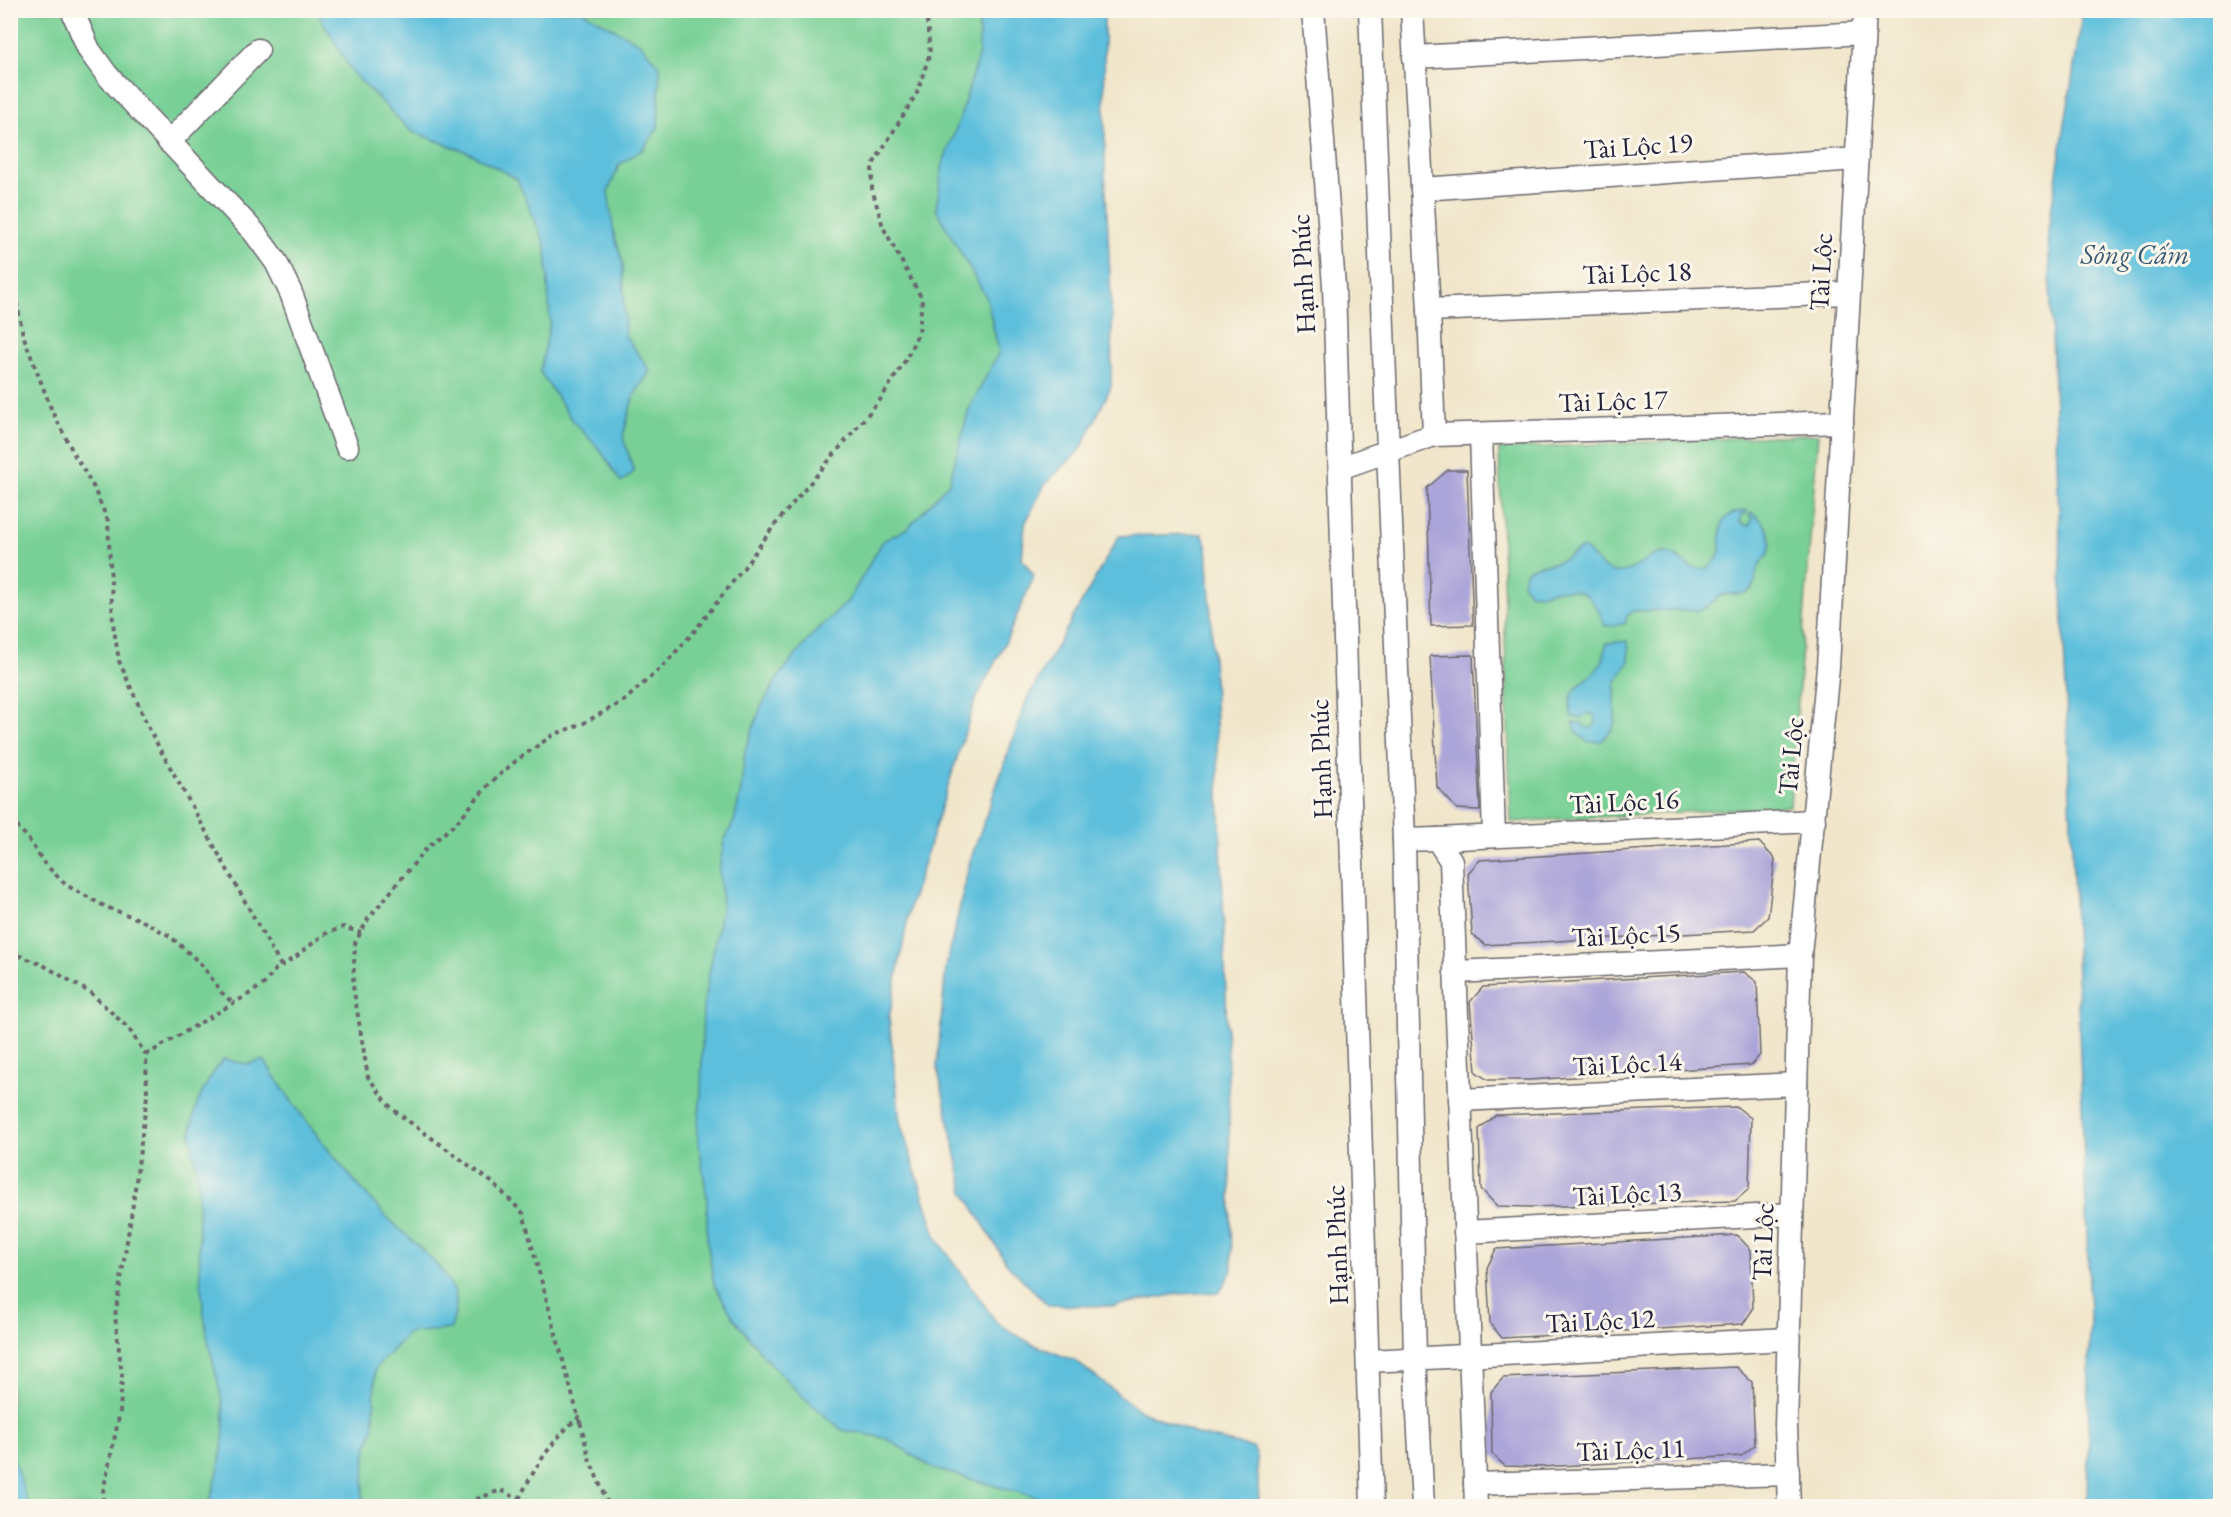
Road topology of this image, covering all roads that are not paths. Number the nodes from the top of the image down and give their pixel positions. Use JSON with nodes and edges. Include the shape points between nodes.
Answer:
{"nodes":[{"id":1,"x":72,"y":10,"type":"edge"},
{"id":2,"x":1313,"y":10,"type":"edge"},
{"id":3,"x":1370,"y":10,"type":"edge"},
{"id":4,"x":1412,"y":10,"type":"edge"},
{"id":5,"x":1865,"y":10,"type":"edge"},
{"id":6,"x":1864,"y":33,"type":"junction"},
{"id":7,"x":258,"y":50,"type":"dead end"},
{"id":8,"x":1414,"y":57,"type":"junction"},
{"id":9,"x":169,"y":142,"type":"junction"},
{"id":10,"x":1857,"y":159,"type":"junction"},
{"id":11,"x":1422,"y":189,"type":"junction"},
{"id":12,"x":1848,"y":293,"type":"junction"},
{"id":13,"x":1429,"y":310,"type":"junction"},
{"id":14,"x":1842,"y":422,"type":"junction"},
{"id":15,"x":1481,"y":434,"type":"junction"},
{"id":16,"x":1434,"y":435,"type":"junction"},
{"id":17,"x":347,"y":447,"type":"dead end"},
{"id":18,"x":1388,"y":451,"type":"junction"},
{"id":19,"x":1340,"y":468,"type":"junction"},
{"id":20,"x":1814,"y":821,"type":"junction"},
{"id":21,"x":1494,"y":837,"type":"junction"},
{"id":22,"x":1437,"y":839,"type":"junction"},
{"id":23,"x":1404,"y":840,"type":"junction"},
{"id":24,"x":1800,"y":955,"type":"junction"},
{"id":25,"x":1455,"y":972,"type":"junction"},
{"id":26,"x":1796,"y":1084,"type":"junction"},
{"id":27,"x":1461,"y":1100,"type":"junction"},
{"id":28,"x":1792,"y":1214,"type":"junction"},
{"id":29,"x":1466,"y":1232,"type":"junction"},
{"id":30,"x":1788,"y":1339,"type":"junction"},
{"id":31,"x":1470,"y":1357,"type":"junction"},
{"id":32,"x":1415,"y":1359,"type":"junction"},
{"id":33,"x":1369,"y":1361,"type":"junction"},
{"id":34,"x":1788,"y":1474,"type":"junction"},
{"id":35,"x":1475,"y":1484,"type":"junction"},
{"id":36,"x":1372,"y":1506,"type":"edge"},
{"id":37,"x":1423,"y":1506,"type":"edge"},
{"id":38,"x":1476,"y":1506,"type":"edge"},
{"id":39,"x":1789,"y":1506,"type":"edge"}],
"edges":[{"from":1,"to":9,"type":"street","via":[[89,50],[107,75]]},
{"from":2,"to":19,"type":"street","name":"Hạnh Phúc","via":[[1334,286]]},
{"from":3,"to":18,"type":"street"},
{"from":4,"to":8,"type":"street"},
{"from":5,"to":6,"type":"street","name":"Tài Lộc"},
{"from":6,"to":8,"type":"street"},
{"from":6,"to":10,"type":"street","name":"Tài Lộc"},
{"from":7,"to":9,"type":"street"},
{"from":8,"to":11,"type":"street"},
{"from":9,"to":17,"type":"street","via":[[254,232],[276,262]]},
{"from":10,"to":11,"type":"street","name":"Tài Lộc 19"},
{"from":10,"to":12,"type":"street","name":"Tài Lộc"},
{"from":11,"to":13,"type":"street"},
{"from":12,"to":13,"type":"street","name":"Tài Lộc 18"},
{"from":12,"to":14,"type":"street","name":"Tài Lộc"},
{"from":13,"to":16,"type":"street"},
{"from":14,"to":15,"type":"street","name":"Tài Lộc 17"},
{"from":14,"to":20,"type":"street","name":"Tài Lộc","via":[[1828,667]]},
{"from":15,"to":16,"type":"street","name":"Tài Lộc 17"},
{"from":15,"to":21,"type":"street"},
{"from":16,"to":18,"type":"street","name":"Tài Lộc 17"},
{"from":18,"to":19,"type":"street","name":"Tài Lộc 17"},
{"from":18,"to":23,"type":"street"},
{"from":19,"to":33,"type":"street","name":"Hạnh Phúc"},
{"from":20,"to":21,"type":"street","name":"Tài Lộc 16"},
{"from":20,"to":24,"type":"street","name":"Tài Lộc"},
{"from":21,"to":22,"type":"street","name":"Tài Lộc 16"},
{"from":22,"to":23,"type":"street","name":"Tài Lộc 16"},
{"from":22,"to":25,"type":"street","via":[[1451,861]]},
{"from":23,"to":32,"type":"street"},
{"from":24,"to":25,"type":"street","name":"Tài Lộc 15"},
{"from":24,"to":26,"type":"street","name":"Tài Lộc"},
{"from":25,"to":27,"type":"street"},
{"from":26,"to":27,"type":"street","name":"Tài Lộc 14"},
{"from":26,"to":28,"type":"street","name":"Tài Lộc"},
{"from":27,"to":29,"type":"street"},
{"from":28,"to":29,"type":"street","name":"Tài Lộc 13"},
{"from":28,"to":30,"type":"street","name":"Tài Lộc"},
{"from":29,"to":31,"type":"street"},
{"from":30,"to":31,"type":"street","name":"Tài Lộc 12"},
{"from":30,"to":34,"type":"street","name":"Tài Lộc"},
{"from":31,"to":32,"type":"street","name":"Tài Lộc 12"},
{"from":31,"to":35,"type":"street"},
{"from":32,"to":33,"type":"street","name":"Tài Lộc 12"},
{"from":32,"to":37,"type":"street"},
{"from":33,"to":36,"type":"street","name":"Hạnh Phúc"},
{"from":34,"to":35,"type":"street","name":"Tài Lộc 11"},
{"from":34,"to":39,"type":"street","name":"Tài Lộc"},
{"from":35,"to":38,"type":"street"}]}
